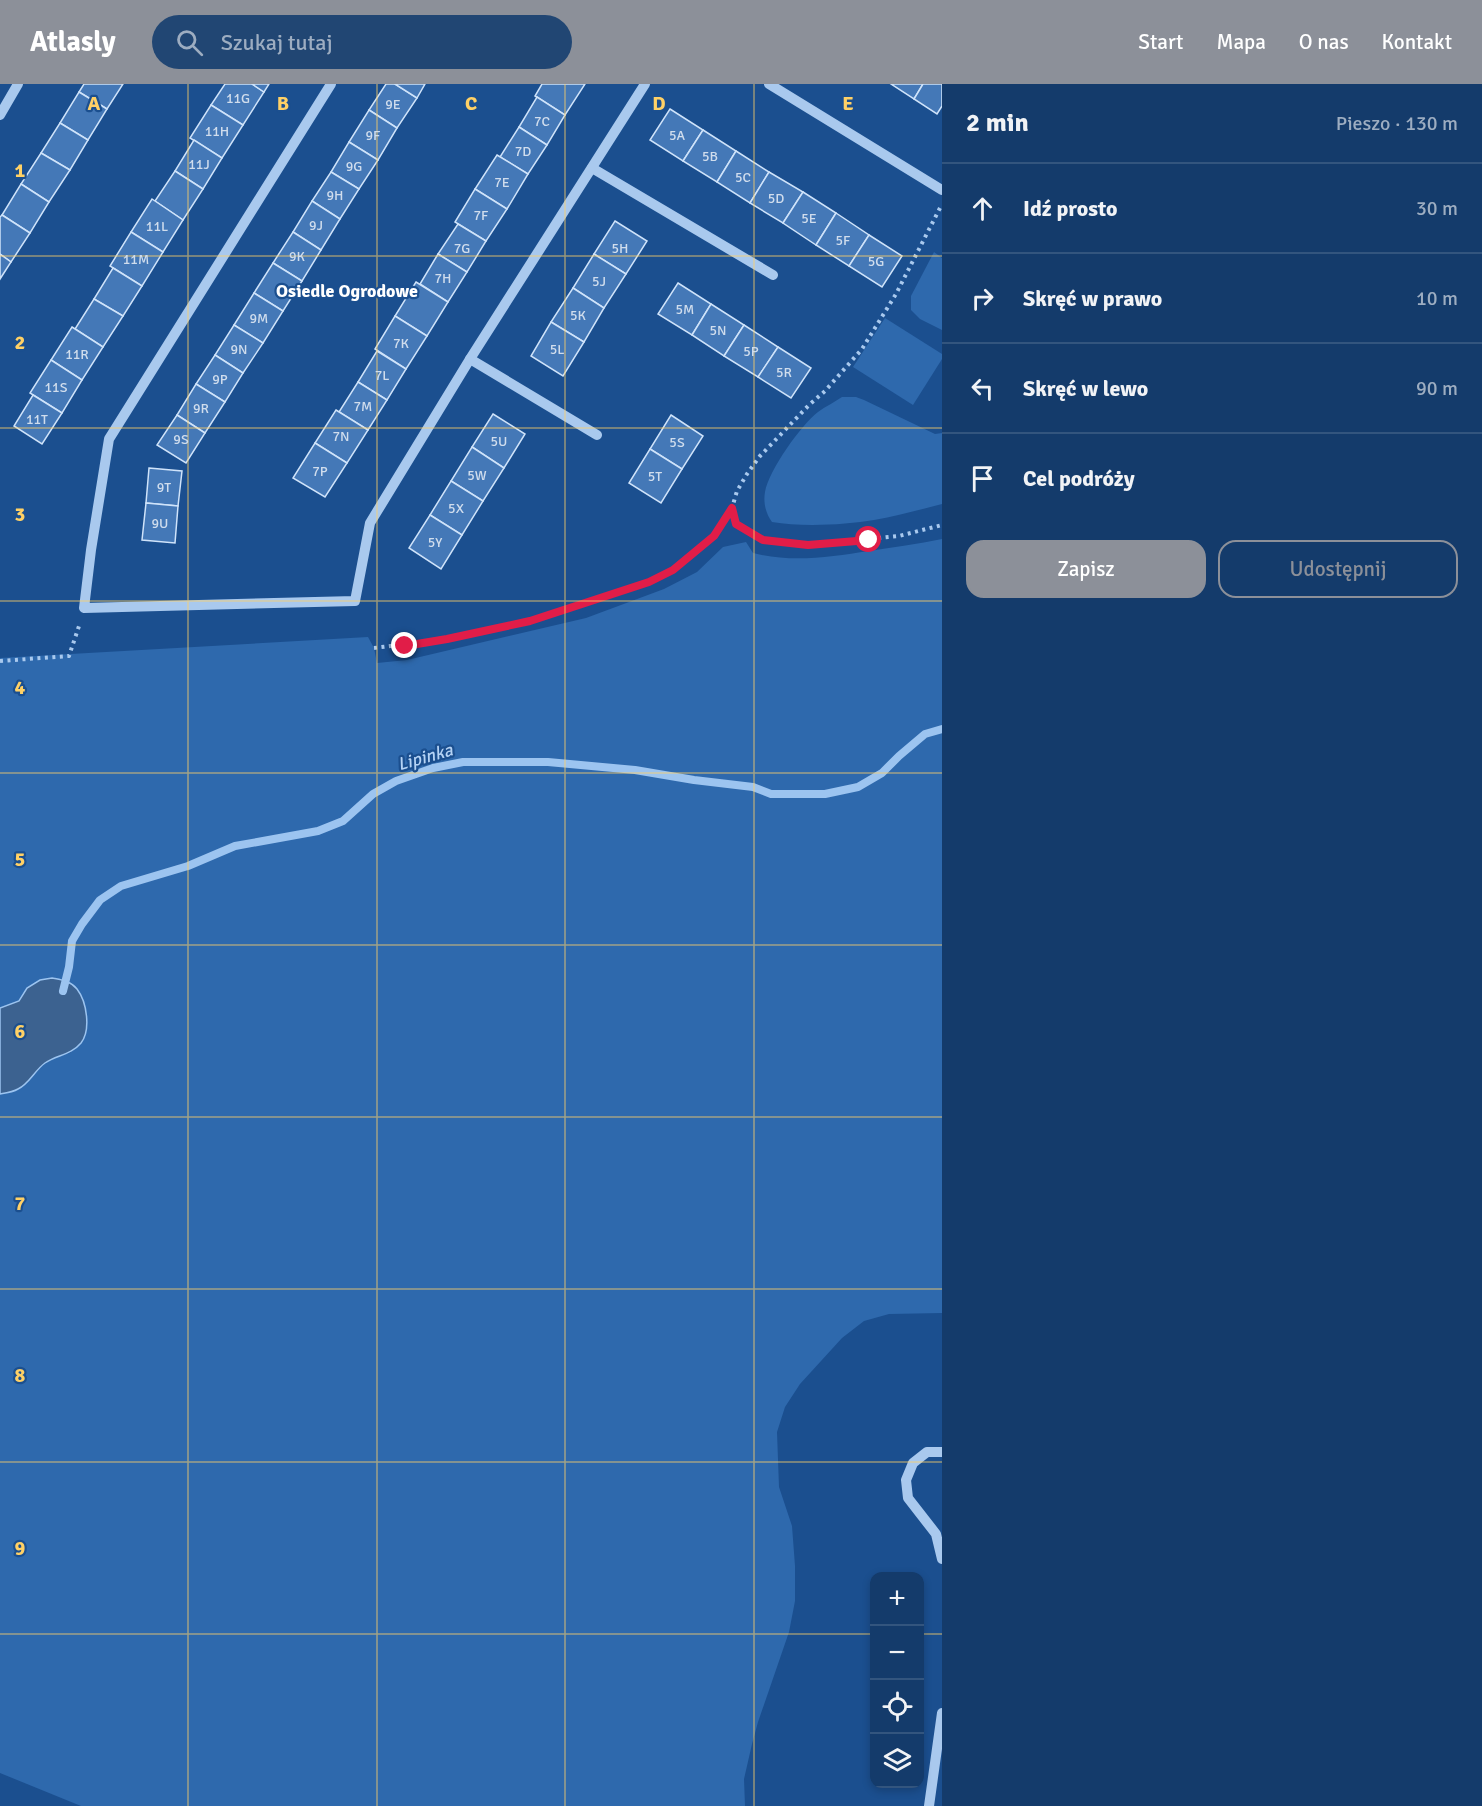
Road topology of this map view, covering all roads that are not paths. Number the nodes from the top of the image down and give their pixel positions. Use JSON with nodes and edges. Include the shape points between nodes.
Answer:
{"nodes":[{"id":1,"x":18,"y":84,"type":"edge"},
{"id":2,"x":331,"y":84,"type":"edge"},
{"id":3,"x":645,"y":84,"type":"edge"},
{"id":4,"x":769,"y":84,"type":"edge"},
{"id":5,"x":0,"y":115,"type":"edge"},
{"id":6,"x":592,"y":168,"type":"junction"},
{"id":7,"x":942,"y":190,"type":"edge"},
{"id":8,"x":773,"y":275,"type":"dead end"},
{"id":9,"x":470,"y":359,"type":"junction"},
{"id":10,"x":597,"y":435,"type":"dead end"},
{"id":11,"x":942,"y":1452,"type":"edge"},
{"id":12,"x":939,"y":1532,"type":"edge"},
{"id":13,"x":942,"y":1559,"type":"edge"},
{"id":14,"x":942,"y":1713,"type":"edge"},
{"id":15,"x":929,"y":1806,"type":"edge"}],
"edges":[{"from":1,"to":5,"type":"street"},
{"from":2,"to":9,"type":"street","via":[[109,439],[84,608],[355,601],[370,523]]},
{"from":3,"to":6,"type":"street"},
{"from":4,"to":7,"type":"street"},
{"from":6,"to":8,"type":"street"},
{"from":6,"to":9,"type":"street"},
{"from":9,"to":10,"type":"street"},
{"from":11,"to":12,"type":"street","via":[[927,1452],[913,1463],[906,1480],[908,1498]]},
{"from":12,"to":13,"type":"street"},
{"from":14,"to":15,"type":"street"}]}
